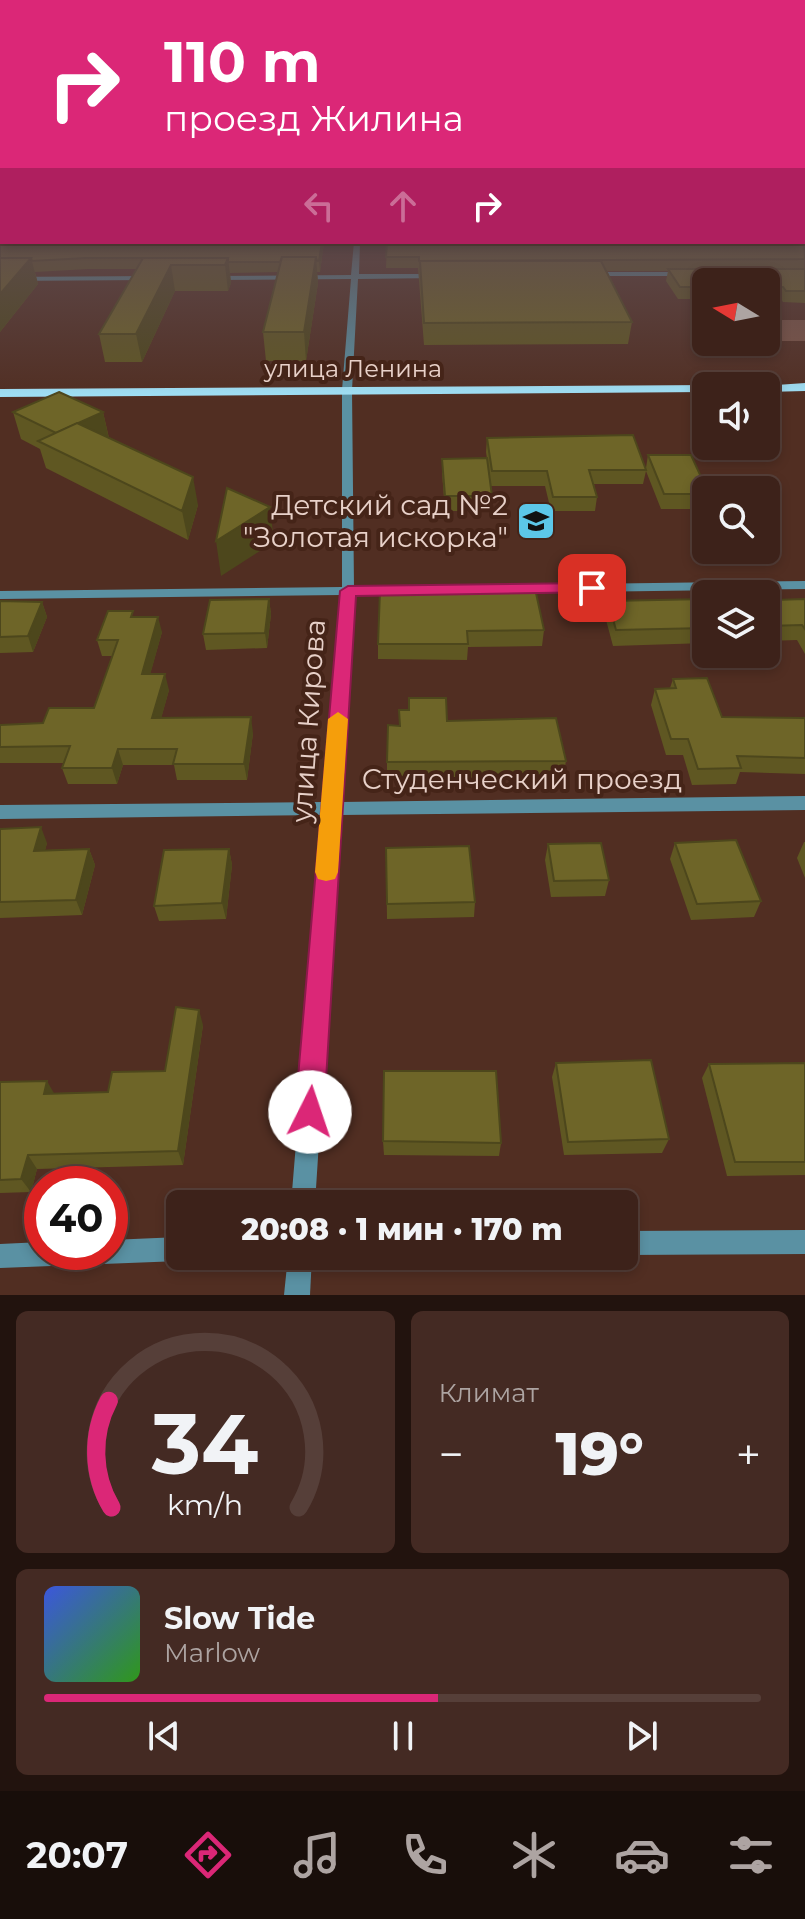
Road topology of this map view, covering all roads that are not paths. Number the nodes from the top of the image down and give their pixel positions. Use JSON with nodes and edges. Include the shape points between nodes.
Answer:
{"nodes":[{"id":1,"x":355,"y":280,"type":"edge"},
{"id":2,"x":805,"y":387,"type":"edge"},
{"id":3,"x":692,"y":388,"type":"edge"},
{"id":4,"x":780,"y":388,"type":"edge"},
{"id":5,"x":347,"y":390,"type":"junction"},
{"id":6,"x":0,"y":393,"type":"edge"},
{"id":7,"x":805,"y":585,"type":"edge"},
{"id":8,"x":348,"y":591,"type":"junction"},
{"id":9,"x":0,"y":595,"type":"edge"},
{"id":10,"x":805,"y":803,"type":"edge"},
{"id":11,"x":331,"y":806,"type":"junction"},
{"id":12,"x":0,"y":812,"type":"edge"},
{"id":13,"x":304,"y":1190,"type":"edge"},
{"id":14,"x":805,"y":1242,"type":"edge"},
{"id":15,"x":638,"y":1243,"type":"edge"},
{"id":16,"x":166,"y":1250,"type":"edge"},
{"id":17,"x":128,"y":1251,"type":"edge"},
{"id":18,"x":24,"y":1255,"type":"edge"},
{"id":19,"x":0,"y":1256,"type":"edge"},
{"id":20,"x":299,"y":1270,"type":"edge"},
{"id":21,"x":297,"y":1295,"type":"edge"}],
"edges":[{"from":1,"to":5,"type":"street","name":"улица Кирова"},
{"from":2,"to":4,"type":"main road"},
{"from":3,"to":5,"type":"main road","name":"улица Ленина"},
{"from":5,"to":6,"type":"main road","name":"улица Ленина"},
{"from":5,"to":8,"type":"street","name":"улица Кирова"},
{"from":7,"to":8,"type":"street"},
{"from":8,"to":9,"type":"street"},
{"from":8,"to":11,"type":"street","name":"улица Кирова"},
{"from":10,"to":11,"type":"street","name":"Студенческий проезд"},
{"from":11,"to":12,"type":"street","name":"Студенческий проезд"},
{"from":11,"to":13,"type":"street","name":"улица Кирова"},
{"from":14,"to":15,"type":"street"},
{"from":16,"to":17,"type":"street"},
{"from":18,"to":19,"type":"street"},
{"from":20,"to":21,"type":"street"}]}
